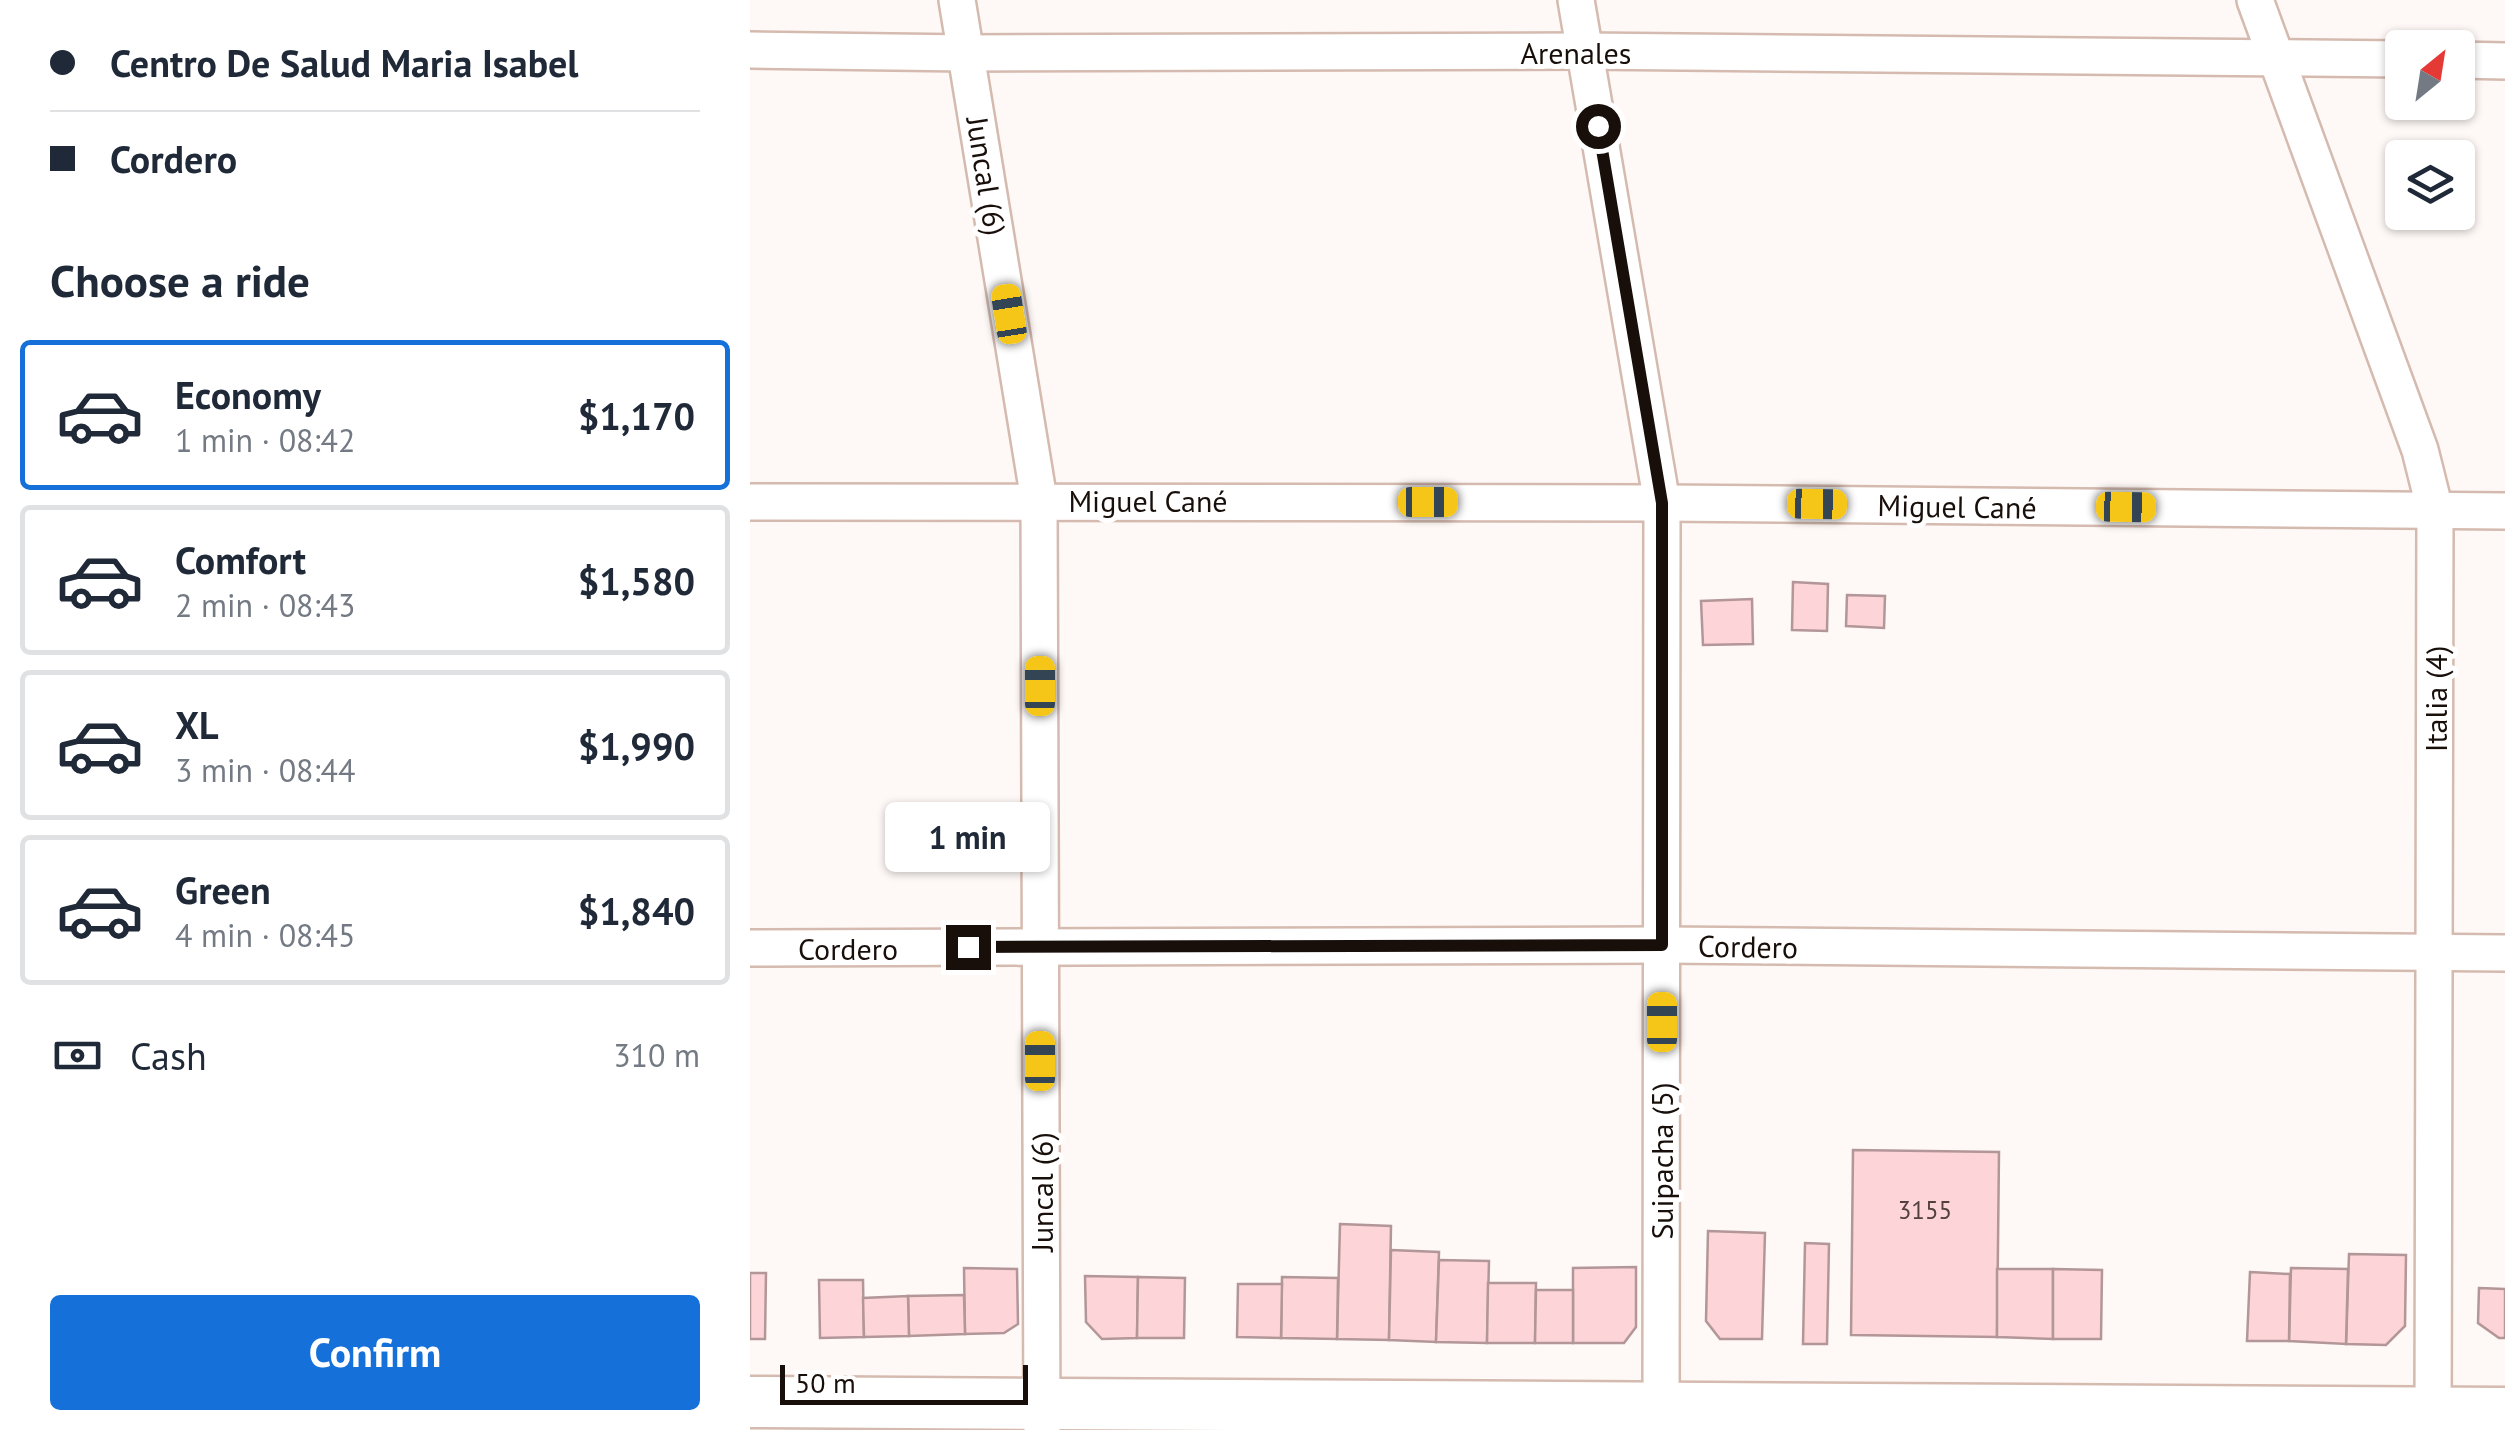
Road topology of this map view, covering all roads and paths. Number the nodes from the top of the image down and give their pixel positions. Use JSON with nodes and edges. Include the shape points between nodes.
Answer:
{"nodes":[{"id":1,"x":957,"y":0,"type":"edge"},
{"id":2,"x":1576,"y":0,"type":"edge"},
{"id":3,"x":2255,"y":0,"type":"edge"},
{"id":4,"x":750,"y":50,"type":"edge"},
{"id":5,"x":1585,"y":51,"type":"junction"},
{"id":6,"x":967,"y":53,"type":"junction"},
{"id":7,"x":2278,"y":57,"type":"junction"},
{"id":8,"x":2385,"y":59,"type":"edge"},
{"id":9,"x":2475,"y":60,"type":"edge"},
{"id":10,"x":2505,"y":60,"type":"edge"},
{"id":11,"x":1039,"y":500,"type":"junction"},
{"id":12,"x":750,"y":502,"type":"edge"},
{"id":13,"x":1662,"y":503,"type":"junction"},
{"id":14,"x":2435,"y":510,"type":"junction"},
{"id":15,"x":2505,"y":511,"type":"edge"},
{"id":16,"x":1662,"y":945,"type":"junction"},
{"id":17,"x":1040,"y":947,"type":"junction"},
{"id":18,"x":750,"y":948,"type":"edge"},
{"id":19,"x":2505,"y":953,"type":"edge"},
{"id":20,"x":2434,"y":954,"type":"junction"},
{"id":21,"x":750,"y":1402,"type":"edge"},
{"id":22,"x":2505,"y":1413,"type":"edge"},
{"id":23,"x":1042,"y":1417,"type":"edge"},
{"id":24,"x":1661,"y":1418,"type":"edge"},
{"id":25,"x":2433,"y":1422,"type":"edge"}],
"edges":[{"from":1,"to":6,"type":"street","name":"Juncal (6)"},
{"from":2,"to":5,"type":"street","name":"Suipacha (5)"},
{"from":3,"to":7,"type":"street","name":"Italia (4)"},
{"from":4,"to":6,"type":"street","name":"Arenales"},
{"from":5,"to":6,"type":"street","name":"Arenales"},
{"from":5,"to":7,"type":"street","name":"Arenales"},
{"from":5,"to":13,"type":"street","name":"Suipacha (5)"},
{"from":6,"to":11,"type":"street","name":"Juncal (6)"},
{"from":7,"to":8,"type":"street","name":"Arenales"},
{"from":7,"to":14,"type":"street","name":"Italia (4)","via":[[2420,450]]},
{"from":9,"to":10,"type":"street"},
{"from":11,"to":12,"type":"street","name":"Miguel Cané"},
{"from":11,"to":13,"type":"street","name":"Miguel Cané"},
{"from":11,"to":17,"type":"street","name":"Juncal (6)"},
{"from":13,"to":14,"type":"street","name":"Miguel Cané"},
{"from":13,"to":16,"type":"street","name":"Suipacha (5)"},
{"from":14,"to":15,"type":"street","name":"Miguel Cané"},
{"from":14,"to":20,"type":"street","name":"Italia (4)"},
{"from":16,"to":17,"type":"street","name":"Cordero"},
{"from":16,"to":20,"type":"street","name":"Cordero"},
{"from":16,"to":24,"type":"street","name":"Suipacha (5)"},
{"from":17,"to":18,"type":"street","name":"Cordero"},
{"from":17,"to":23,"type":"street","name":"Juncal (6)"},
{"from":19,"to":20,"type":"street","name":"Cordero"},
{"from":20,"to":25,"type":"street","name":"Italia (4)"},
{"from":21,"to":23,"type":"main road"},
{"from":22,"to":25,"type":"main road"},
{"from":23,"to":24,"type":"main road"},
{"from":24,"to":25,"type":"main road"}]}
